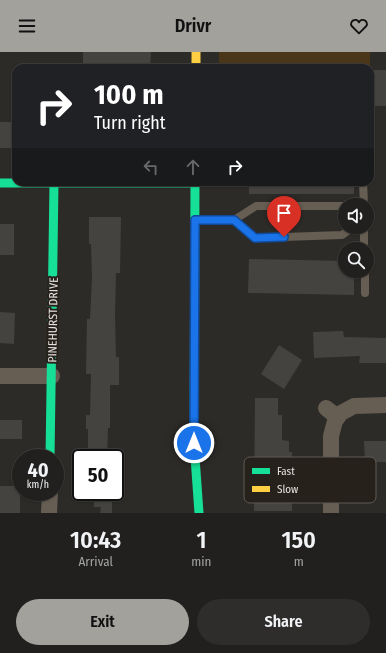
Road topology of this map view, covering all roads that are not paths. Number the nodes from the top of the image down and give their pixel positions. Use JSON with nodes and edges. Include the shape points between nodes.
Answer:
{"nodes":[{"id":1,"x":196,"y":52,"type":"edge"},
{"id":2,"x":196,"y":64,"type":"edge"},
{"id":3,"x":0,"y":183,"type":"edge"},
{"id":4,"x":12,"y":183,"type":"edge"},
{"id":5,"x":54,"y":186,"type":"edge"},
{"id":6,"x":195,"y":186,"type":"edge"},
{"id":7,"x":363,"y":186,"type":"edge"},
{"id":8,"x":364,"y":198,"type":"edge"},
{"id":9,"x":338,"y":206,"type":"edge"},
{"id":10,"x":195,"y":220,"type":"junction"},
{"id":11,"x":234,"y":220,"type":"junction"},
{"id":12,"x":343,"y":234,"type":"edge"},
{"id":13,"x":364,"y":278,"type":"edge"},
{"id":14,"x":365,"y":293,"type":"dead end"},
{"id":15,"x":0,"y":376,"type":"edge"},
{"id":16,"x":52,"y":376,"type":"junction"},
{"id":17,"x":386,"y":406,"type":"edge"},
{"id":18,"x":194,"y":443,"type":"junction"},
{"id":19,"x":50,"y":449,"type":"edge"},
{"id":20,"x":331,"y":457,"type":"edge"},
{"id":21,"x":188,"y":490,"type":"dead end"},
{"id":22,"x":50,"y":501,"type":"edge"},
{"id":23,"x":49,"y":513,"type":"edge"},
{"id":24,"x":199,"y":513,"type":"edge"}],
"edges":[{"from":1,"to":2,"type":"street"},
{"from":3,"to":4,"type":"street"},
{"from":5,"to":16,"type":"street","name":"PINEHURST DRIVE"},
{"from":6,"to":10,"type":"street"},
{"from":7,"to":8,"type":"lane"},
{"from":9,"to":11,"type":"lane","via":[[256,206]]},
{"from":10,"to":11,"type":"lane"},
{"from":10,"to":18,"type":"street"},
{"from":11,"to":12,"type":"lane","via":[[255,238]]},
{"from":13,"to":14,"type":"lane"},
{"from":15,"to":16,"type":"street"},
{"from":16,"to":19,"type":"street","name":"PINEHURST DRIVE"},
{"from":17,"to":20,"type":"street","via":[[354,406],[332,413]]},
{"from":18,"to":21,"type":"street"},
{"from":18,"to":24,"type":"street"},
{"from":22,"to":23,"type":"street"}]}
